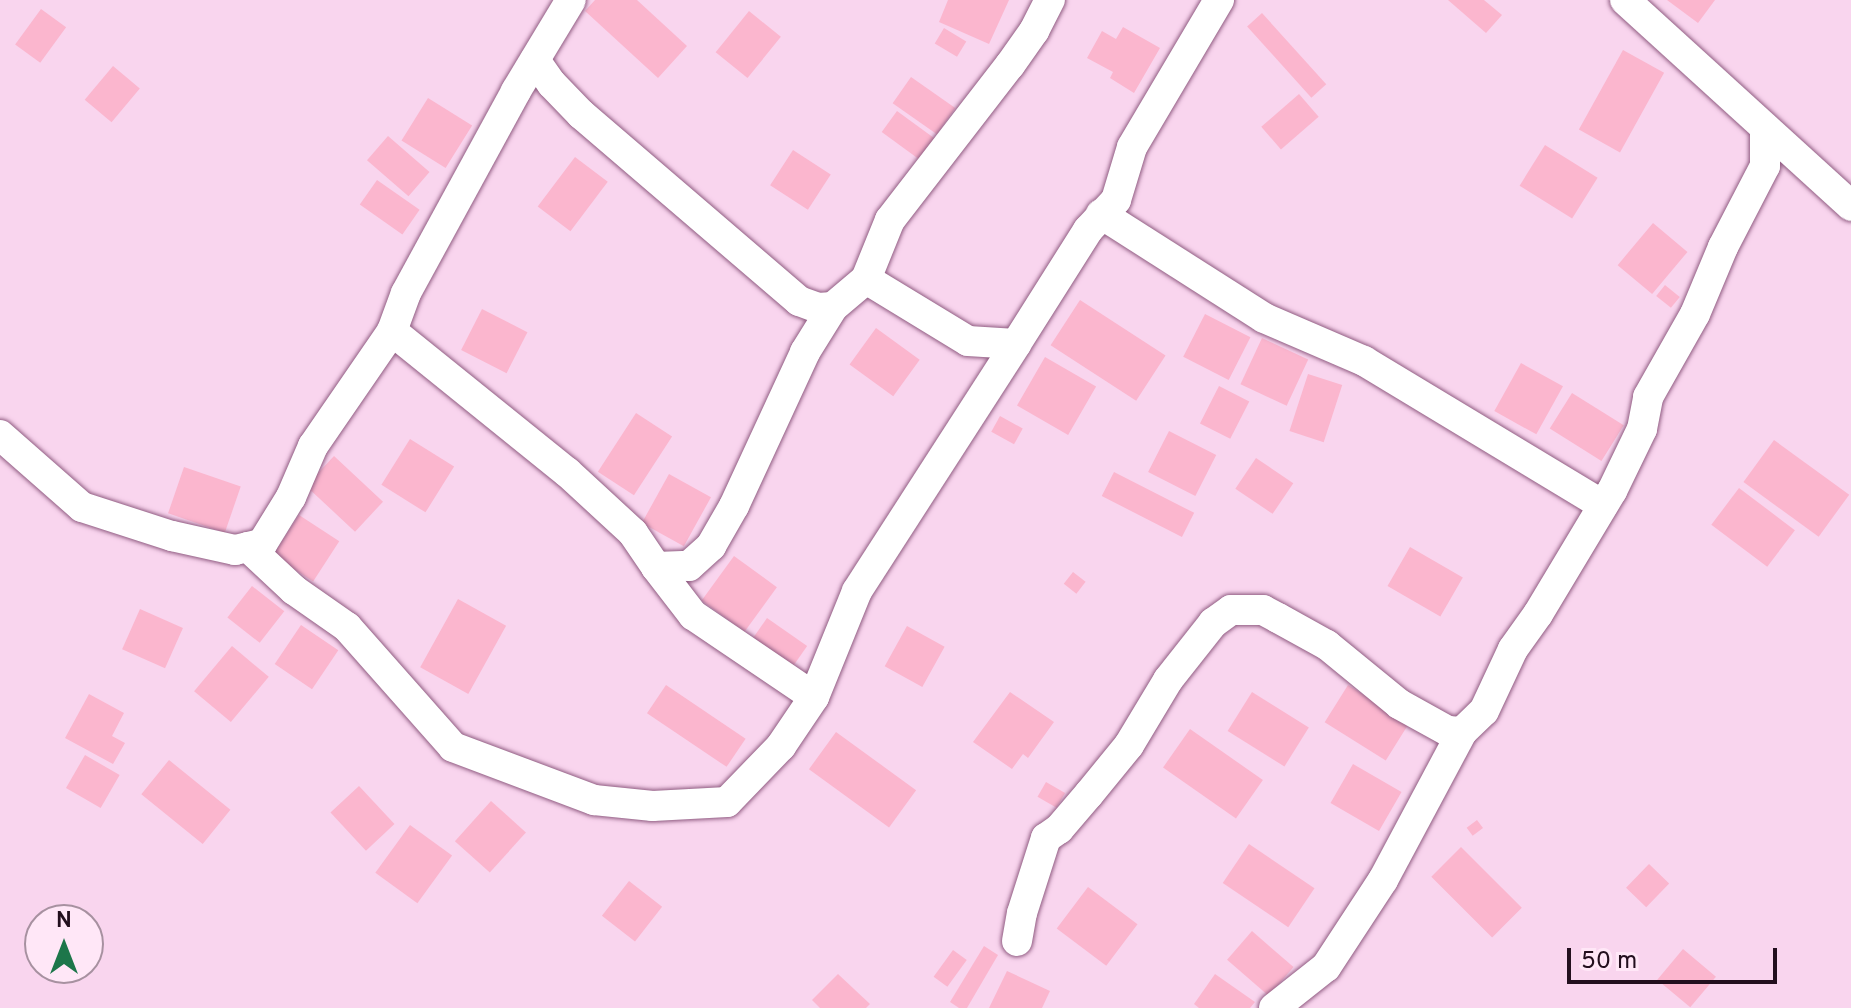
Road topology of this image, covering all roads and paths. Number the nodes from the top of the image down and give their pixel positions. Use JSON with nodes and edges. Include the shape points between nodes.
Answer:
{"nodes":[{"id":1,"x":571,"y":0,"type":"edge"},
{"id":2,"x":1050,"y":0,"type":"edge"},
{"id":3,"x":1219,"y":0,"type":"edge"},
{"id":4,"x":1625,"y":0,"type":"edge"},
{"id":5,"x":535,"y":60,"type":"junction"},
{"id":6,"x":1765,"y":128,"type":"junction"},
{"id":7,"x":1851,"y":206,"type":"edge"},
{"id":8,"x":1101,"y":214,"type":"junction"},
{"id":9,"x":866,"y":279,"type":"junction"},
{"id":10,"x":833,"y":307,"type":"junction"},
{"id":11,"x":392,"y":331,"type":"junction"},
{"id":12,"x":1016,"y":344,"type":"junction"},
{"id":13,"x":0,"y":435,"type":"edge"},
{"id":14,"x":1603,"y":505,"type":"junction"},
{"id":15,"x":248,"y":547,"type":"junction"},
{"id":16,"x":656,"y":567,"type":"junction"},
{"id":17,"x":814,"y":697,"type":"junction"},
{"id":18,"x":1462,"y":732,"type":"junction"},
{"id":19,"x":1017,"y":941,"type":"dead end"},
{"id":20,"x":1274,"y":1008,"type":"edge"}],
"edges":[{"from":1,"to":5,"type":"street"},
{"from":2,"to":9,"type":"street","via":[[1026,43],[890,220]]},
{"from":3,"to":8,"type":"street","via":[[1132,147],[1116,200]]},
{"from":4,"to":6,"type":"street"},
{"from":5,"to":10,"type":"street","via":[[581,114],[799,301]]},
{"from":5,"to":11,"type":"street","via":[[406,293]]},
{"from":6,"to":7,"type":"street"},
{"from":6,"to":14,"type":"street","via":[[1765,166],[1695,314],[1648,397],[1642,429]]},
{"from":8,"to":12,"type":"street"},
{"from":8,"to":14,"type":"street","via":[[1264,318],[1364,361]]},
{"from":9,"to":10,"type":"street"},
{"from":9,"to":12,"type":"street","via":[[968,341]]},
{"from":10,"to":16,"type":"street","via":[[805,352],[711,546],[689,566]]},
{"from":11,"to":15,"type":"street","via":[[313,446],[291,497],[262,544]]},
{"from":11,"to":16,"type":"street","via":[[567,472],[633,533]]},
{"from":12,"to":17,"type":"street","via":[[857,591]]},
{"from":13,"to":15,"type":"street","via":[[82,507],[172,536],[235,550]]},
{"from":14,"to":18,"type":"street","via":[[1513,649],[1484,711]]},
{"from":15,"to":17,"type":"street","via":[[294,590],[347,627],[453,747],[594,800],[653,806],[727,802],[781,746]]},
{"from":16,"to":17,"type":"street","via":[[693,615]]},
{"from":18,"to":19,"type":"street","via":[[1428,722],[1327,645],[1263,610],[1231,610],[1213,623],[1168,680],[1129,745],[1046,838]]},
{"from":18,"to":20,"type":"street","via":[[1383,880],[1326,967]]}]}
